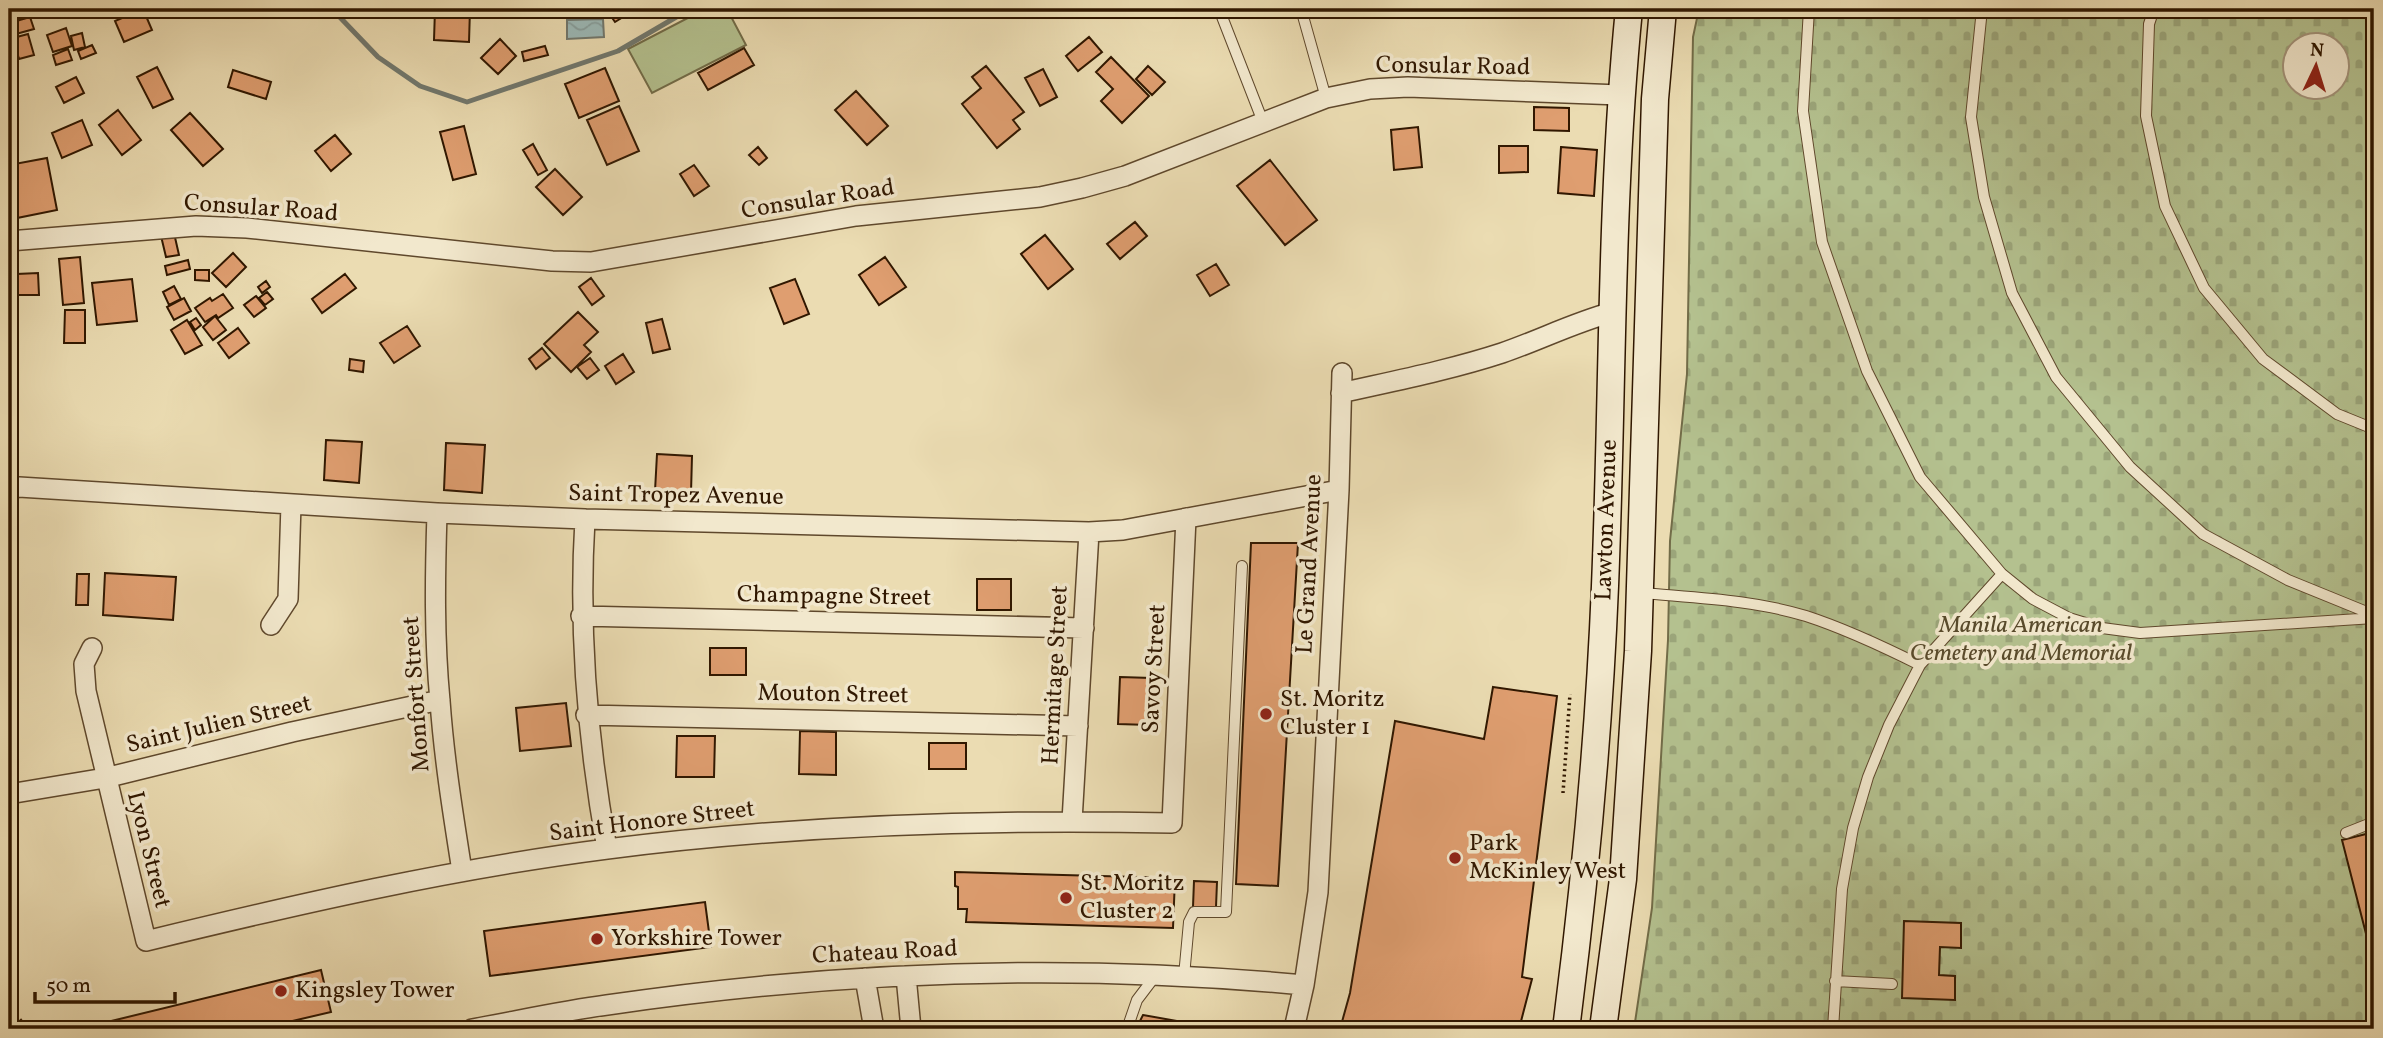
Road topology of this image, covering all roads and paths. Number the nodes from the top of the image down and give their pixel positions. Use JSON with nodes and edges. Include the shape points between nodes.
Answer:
{"nodes":[{"id":1,"x":1219,"y":9,"type":"edge"},
{"id":2,"x":1301,"y":9,"type":"edge"},
{"id":3,"x":1629,"y":9,"type":"edge"},
{"id":4,"x":1663,"y":9,"type":"edge"},
{"id":5,"x":1809,"y":9,"type":"edge"},
{"id":6,"x":1982,"y":9,"type":"edge"},
{"id":7,"x":2154,"y":9,"type":"edge"},
{"id":8,"x":1620,"y":95,"type":"junction"},
{"id":9,"x":1326,"y":97,"type":"junction"},
{"id":10,"x":1263,"y":122,"type":"junction"},
{"id":11,"x":9,"y":241,"type":"edge"},
{"id":12,"x":1614,"y":312,"type":"junction"},
{"id":13,"x":1342,"y":373,"type":"dead end"},
{"id":14,"x":1340,"y":393,"type":"junction"},
{"id":15,"x":2374,"y":429,"type":"edge"},
{"id":16,"x":9,"y":490,"type":"edge"},
{"id":17,"x":1339,"y":490,"type":"junction"},
{"id":18,"x":291,"y":504,"type":"junction"},
{"id":19,"x":437,"y":513,"type":"junction"},
{"id":20,"x":1186,"y":518,"type":"junction"},
{"id":21,"x":585,"y":519,"type":"junction"},
{"id":22,"x":1089,"y":532,"type":"junction"},
{"id":23,"x":1242,"y":566,"type":"dead end"},
{"id":24,"x":2002,"y":574,"type":"junction"},
{"id":25,"x":1639,"y":593,"type":"junction"},
{"id":26,"x":582,"y":616,"type":"junction"},
{"id":27,"x":2374,"y":616,"type":"edge"},
{"id":28,"x":271,"y":625,"type":"dead end"},
{"id":29,"x":1084,"y":628,"type":"junction"},
{"id":30,"x":92,"y":648,"type":"dead end"},
{"id":31,"x":1920,"y":665,"type":"junction"},
{"id":32,"x":1570,"y":694,"type":"dead end"},
{"id":33,"x":440,"y":700,"type":"junction"},
{"id":34,"x":586,"y":715,"type":"junction"},
{"id":35,"x":1078,"y":726,"type":"junction"},
{"id":36,"x":105,"y":778,"type":"junction"},
{"id":37,"x":1563,"y":793,"type":"dead end"},
{"id":38,"x":9,"y":794,"type":"edge"},
{"id":39,"x":1072,"y":821,"type":"junction"},
{"id":40,"x":2374,"y":822,"type":"edge"},
{"id":41,"x":1172,"y":823,"type":"joint"},
{"id":42,"x":2346,"y":833,"type":"dead end"},
{"id":43,"x":607,"y":849,"type":"junction"},
{"id":44,"x":462,"y":871,"type":"junction"},
{"id":45,"x":146,"y":941,"type":"joint"},
{"id":46,"x":1156,"y":975,"type":"junction"},
{"id":47,"x":906,"y":976,"type":"junction"},
{"id":48,"x":1184,"y":976,"type":"junction"},
{"id":49,"x":865,"y":978,"type":"junction"},
{"id":50,"x":1835,"y":981,"type":"junction"},
{"id":51,"x":1892,"y":984,"type":"dead end"},
{"id":52,"x":1304,"y":985,"type":"junction"},
{"id":53,"x":9,"y":1007,"type":"edge"},
{"id":54,"x":28,"y":1029,"type":"edge"},
{"id":55,"x":472,"y":1029,"type":"edge"},
{"id":56,"x":874,"y":1029,"type":"edge"},
{"id":57,"x":911,"y":1029,"type":"edge"},
{"id":58,"x":1127,"y":1029,"type":"edge"},
{"id":59,"x":1294,"y":1029,"type":"edge"},
{"id":60,"x":1566,"y":1029,"type":"edge"},
{"id":61,"x":1603,"y":1029,"type":"edge"},
{"id":62,"x":1833,"y":1029,"type":"edge"}],
"edges":[{"from":1,"to":10,"type":"lane"},
{"from":2,"to":9,"type":"lane"},
{"from":3,"to":8,"type":"main road","name":"Lawton Avenue"},
{"from":4,"to":25,"type":"main road","name":"Lawton Avenue","via":[[1655,99]]},
{"from":5,"to":24,"type":"lane","via":[[1803,111],[1822,242],[1867,371],[1920,477]]},
{"from":6,"to":27,"type":"lane","via":[[1971,117],[1984,197],[2012,293],[2056,377],[2130,467],[2203,534],[2288,580]]},
{"from":7,"to":15,"type":"lane","via":[[2149,24],[2146,116],[2165,206],[2204,288],[2263,359],[2337,414]]},
{"from":8,"to":9,"type":"street","name":"Consular Road","via":[[1408,88]]},
{"from":8,"to":12,"type":"main road","name":"Lawton Avenue"},
{"from":9,"to":10,"type":"street","name":"Consular Road"},
{"from":10,"to":11,"type":"street","name":"Consular Road","via":[[1125,176],[1040,197],[856,216],[590,262],[196,226]]},
{"from":12,"to":14,"type":"street","via":[[1469,363]]},
{"from":12,"to":60,"type":"main road","name":"Lawton Avenue","via":[[1592,798]]},
{"from":13,"to":14,"type":"street","name":"Le Grand Avenue"},
{"from":14,"to":17,"type":"street","name":"Le Grand Avenue"},
{"from":16,"to":18,"type":"street","name":"Saint Tropez Avenue"},
{"from":17,"to":20,"type":"street","name":"Saint Tropez Avenue"},
{"from":17,"to":52,"type":"street","name":"Le Grand Avenue","via":[[1318,892]]},
{"from":18,"to":19,"type":"street","name":"Saint Tropez Avenue"},
{"from":18,"to":28,"type":"street","via":[[288,599]]},
{"from":19,"to":21,"type":"street","name":"Saint Tropez Avenue"},
{"from":19,"to":33,"type":"street","name":"Monfort Street"},
{"from":20,"to":22,"type":"street","name":"Saint Tropez Avenue"},
{"from":20,"to":41,"type":"street","name":"Savoy Street"},
{"from":21,"to":22,"type":"street","name":"Saint Tropez Avenue"},
{"from":21,"to":26,"type":"street"},
{"from":22,"to":29,"type":"street","name":"Hermitage Street"},
{"from":23,"to":48,"type":"lane","via":[[1226,912],[1194,912]]},
{"from":24,"to":27,"type":"lane","via":[[2033,599],[2069,618],[2140,633]]},
{"from":24,"to":31,"type":"lane"},
{"from":25,"to":31,"type":"lane","via":[[1763,606],[1804,616],[1863,637]]},
{"from":25,"to":61,"type":"main road","name":"Lawton Avenue","via":[[1623,879]]},
{"from":26,"to":29,"type":"street","name":"Champagne Street"},
{"from":26,"to":34,"type":"street"},
{"from":29,"to":35,"type":"street","name":"Hermitage Street"},
{"from":30,"to":36,"type":"street","name":"Lyon Street","via":[[84,664],[86,691]]},
{"from":31,"to":50,"type":"lane","via":[[1867,777],[1853,828],[1842,889]]},
{"from":32,"to":37,"type":"path"},
{"from":33,"to":36,"type":"street","name":"Saint Julien Street"},
{"from":33,"to":44,"type":"street","name":"Monfort Street"},
{"from":34,"to":35,"type":"street","name":"Mouton Street"},
{"from":34,"to":43,"type":"street"},
{"from":35,"to":39,"type":"street","name":"Hermitage Street"},
{"from":36,"to":38,"type":"street","name":"Saint Julien Street"},
{"from":36,"to":45,"type":"street","name":"Lyon Street"},
{"from":39,"to":41,"type":"street","name":"Saint Honore Street"},
{"from":39,"to":43,"type":"street","name":"Saint Honore Street","via":[[839,827]]},
{"from":40,"to":42,"type":"lane"},
{"from":43,"to":44,"type":"street","name":"Saint Honore Street"},
{"from":44,"to":45,"type":"street","name":"Saint Honore Street"},
{"from":46,"to":47,"type":"street","name":"Chateau Road","via":[[999,972]]},
{"from":46,"to":48,"type":"street","name":"Chateau Road"},
{"from":46,"to":58,"type":"lane","via":[[1137,1000]]},
{"from":47,"to":49,"type":"street","name":"Chateau Road"},
{"from":47,"to":57,"type":"street"},
{"from":48,"to":52,"type":"street","name":"Chateau Road"},
{"from":49,"to":55,"type":"street","name":"Chateau Road","via":[[618,1003]]},
{"from":49,"to":56,"type":"street"},
{"from":50,"to":51,"type":"lane"},
{"from":50,"to":62,"type":"lane"},
{"from":52,"to":59,"type":"street","name":"Le Grand Avenue"},
{"from":53,"to":54,"type":"path"}]}
